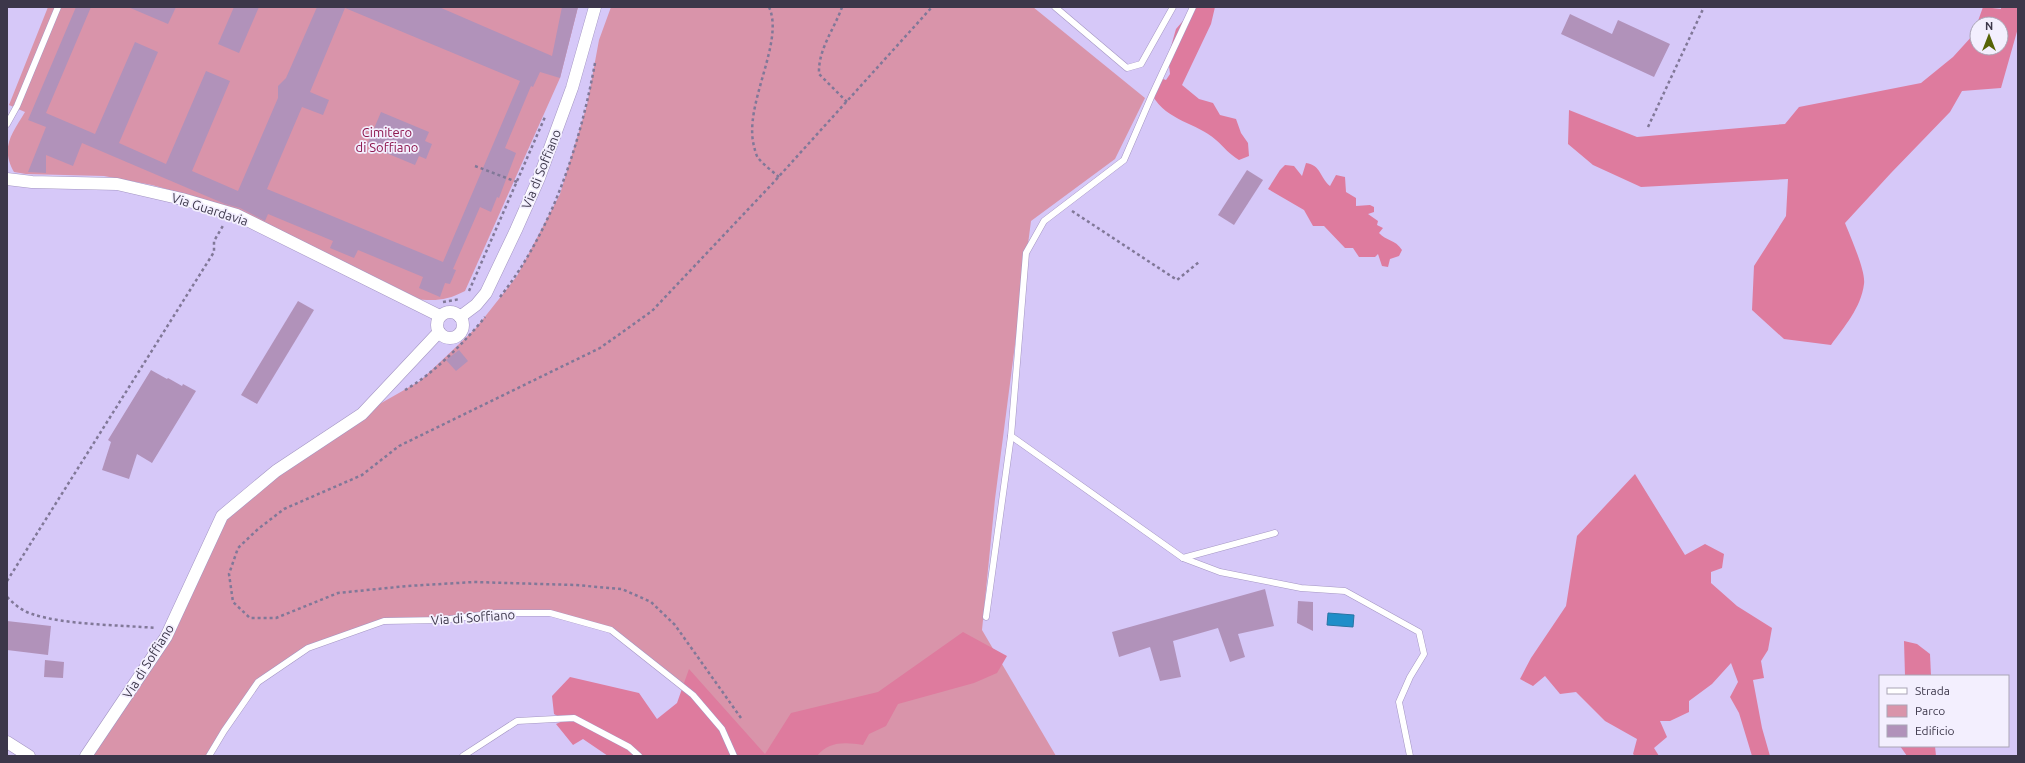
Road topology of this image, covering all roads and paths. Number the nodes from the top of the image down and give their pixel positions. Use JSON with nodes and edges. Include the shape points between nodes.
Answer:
{"nodes":[{"id":1,"x":58,"y":7,"type":"edge"},
{"id":2,"x":595,"y":7,"type":"edge"},
{"id":3,"x":769,"y":7,"type":"edge"},
{"id":4,"x":842,"y":7,"type":"edge"},
{"id":5,"x":932,"y":7,"type":"edge"},
{"id":6,"x":1055,"y":7,"type":"edge"},
{"id":7,"x":1173,"y":7,"type":"edge"},
{"id":8,"x":1193,"y":7,"type":"edge"},
{"id":9,"x":1704,"y":7,"type":"edge"},
{"id":10,"x":847,"y":102,"type":"junction"},
{"id":11,"x":547,"y":112,"type":"dead end"},
{"id":12,"x":7,"y":124,"type":"edge"},
{"id":13,"x":1648,"y":127,"type":"dead end"},
{"id":14,"x":475,"y":166,"type":"dead end"},
{"id":15,"x":779,"y":177,"type":"junction"},
{"id":16,"x":7,"y":178,"type":"edge"},
{"id":17,"x":517,"y":182,"type":"junction"},
{"id":18,"x":1064,"y":206,"type":"junction"},
{"id":19,"x":230,"y":213,"type":"junction"},
{"id":20,"x":1199,"y":262,"type":"dead end"},
{"id":21,"x":467,"y":296,"type":"dead end"},
{"id":22,"x":462,"y":298,"type":"dead end"},
{"id":23,"x":436,"y":303,"type":"dead end"},
{"id":24,"x":440,"y":316,"type":"junction"},
{"id":25,"x":460,"y":317,"type":"junction"},
{"id":26,"x":439,"y":332,"type":"junction"},
{"id":27,"x":1011,"y":436,"type":"junction"},
{"id":28,"x":1275,"y":532,"type":"dead end"},
{"id":29,"x":1183,"y":558,"type":"junction"},
{"id":30,"x":7,"y":581,"type":"edge"},
{"id":31,"x":7,"y":597,"type":"edge"},
{"id":32,"x":986,"y":617,"type":"dead end"},
{"id":33,"x":170,"y":629,"type":"junction"},
{"id":34,"x":741,"y":718,"type":"dead end"},
{"id":35,"x":7,"y":742,"type":"edge"},
{"id":36,"x":29,"y":756,"type":"edge"},
{"id":37,"x":86,"y":756,"type":"edge"},
{"id":38,"x":209,"y":756,"type":"edge"},
{"id":39,"x":463,"y":756,"type":"edge"},
{"id":40,"x":639,"y":756,"type":"edge"},
{"id":41,"x":734,"y":756,"type":"edge"},
{"id":42,"x":1410,"y":756,"type":"edge"}],
"edges":[{"from":1,"to":12,"type":"lane"},
{"from":2,"to":25,"type":"street","name":"Via di Soffiano","via":[[572,88],[539,178],[486,293],[476,305]]},
{"from":3,"to":15,"type":"path","via":[[773,20],[772,35],[754,113],[753,142],[757,157]]},
{"from":4,"to":10,"type":"path","via":[[821,51],[819,74]]},
{"from":5,"to":10,"type":"path"},
{"from":6,"to":7,"type":"lane","via":[[1127,68],[1141,64]]},
{"from":8,"to":18,"type":"lane","via":[[1124,160]]},
{"from":9,"to":13,"type":"path","via":[[1698,15]]},
{"from":10,"to":15,"type":"path"},
{"from":11,"to":17,"type":"path"},
{"from":14,"to":17,"type":"path"},
{"from":15,"to":34,"type":"path","via":[[652,311],[600,348],[399,446],[362,475],[284,509],[238,548],[230,574],[232,602],[250,618],[276,618],[338,593],[407,586],[474,582],[622,589],[651,602],[676,625]]},
{"from":16,"to":19,"type":"street","name":"Via Guardavia","via":[[32,182],[116,184]]},
{"from":17,"to":21,"type":"path"},
{"from":18,"to":20,"type":"path","via":[[1176,280]]},
{"from":18,"to":27,"type":"lane","via":[[1044,221],[1026,253]]},
{"from":19,"to":24,"type":"street","name":"Via Guardavia"},
{"from":19,"to":30,"type":"path","via":[[214,241],[214,252]]},
{"from":22,"to":23,"type":"path"},
{"from":24,"to":25,"type":"street","via":[[447,312],[456,313]]},
{"from":24,"to":26,"type":"street","via":[[437,324]]},
{"from":25,"to":26,"type":"street","via":[[463,327],[456,336],[444,337]]},
{"from":26,"to":33,"type":"street","name":"Via di Soffiano","via":[[362,414],[276,470],[222,516]]},
{"from":27,"to":29,"type":"lane"},
{"from":27,"to":32,"type":"lane"},
{"from":28,"to":29,"type":"lane"},
{"from":29,"to":42,"type":"lane","via":[[1220,572],[1301,588],[1345,591],[1419,632],[1424,654],[1399,702]]},
{"from":31,"to":33,"type":"path","via":[[14,605],[32,614],[64,621]]},
{"from":33,"to":37,"type":"street","name":"Via di Soffiano"},
{"from":35,"to":36,"type":"street"},
{"from":38,"to":41,"type":"lane","name":"Via di Soffiano","via":[[258,682],[308,648],[384,621],[442,620],[497,614],[550,614],[611,630],[693,695],[722,729]]},
{"from":39,"to":40,"type":"lane","via":[[517,721],[574,718],[629,747]]}]}
